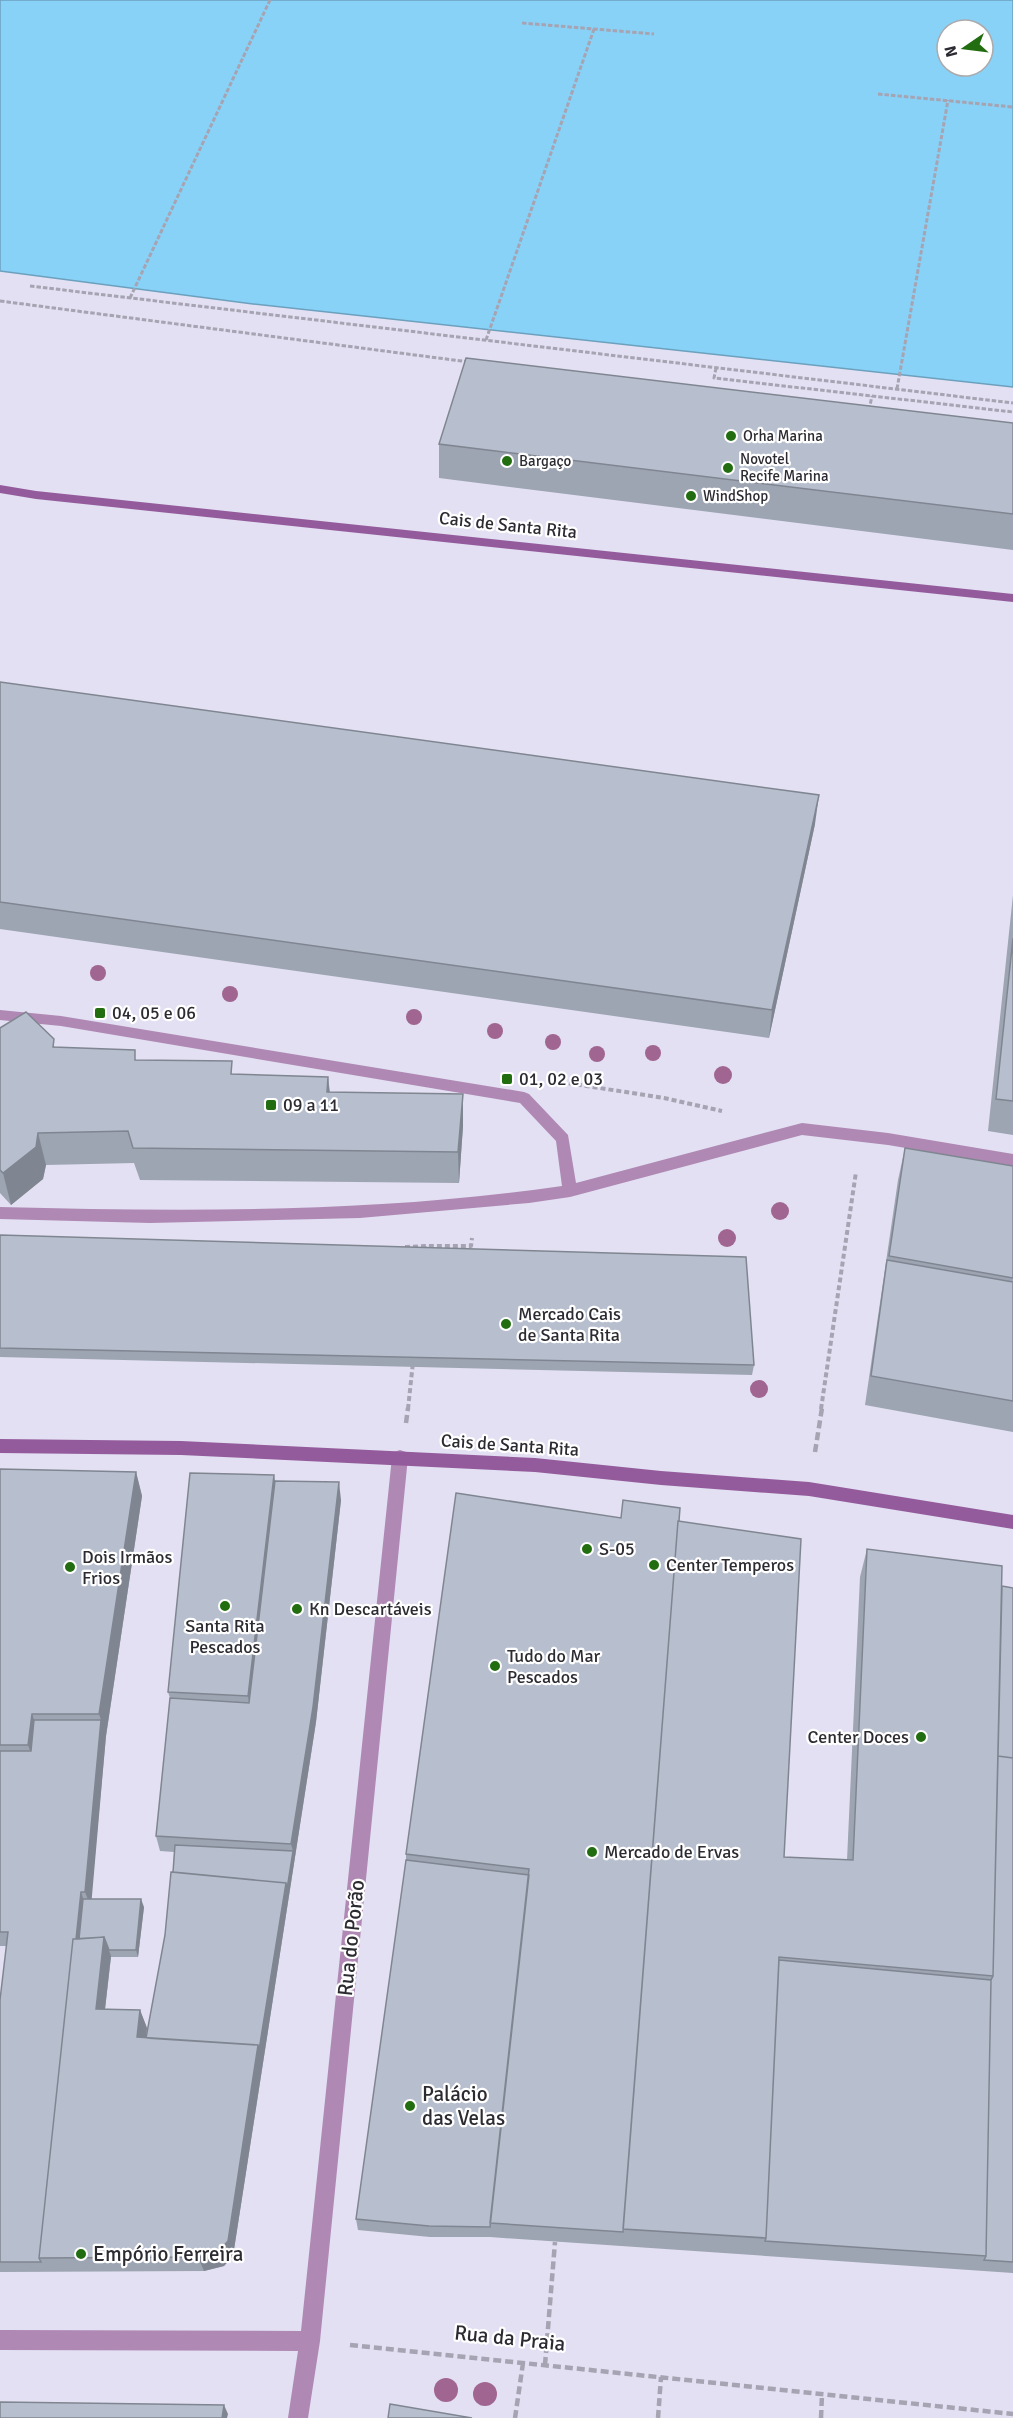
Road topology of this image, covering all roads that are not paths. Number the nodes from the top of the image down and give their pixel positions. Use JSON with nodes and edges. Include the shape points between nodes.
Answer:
{"nodes":[{"id":1,"x":0,"y":489,"type":"edge"},
{"id":2,"x":0,"y":495,"type":"edge"},
{"id":3,"x":36,"y":495,"type":"junction"},
{"id":4,"x":1013,"y":598,"type":"edge"},
{"id":5,"x":0,"y":1016,"type":"edge"},
{"id":6,"x":1013,"y":1160,"type":"edge"},
{"id":7,"x":570,"y":1191,"type":"junction"},
{"id":8,"x":0,"y":1213,"type":"edge"},
{"id":9,"x":0,"y":1446,"type":"edge"},
{"id":10,"x":400,"y":1456,"type":"junction"},
{"id":11,"x":1013,"y":1522,"type":"edge"},
{"id":12,"x":0,"y":2340,"type":"edge"},
{"id":13,"x":310,"y":2341,"type":"junction"},
{"id":14,"x":298,"y":2418,"type":"edge"}],
"edges":[{"from":1,"to":3,"type":"main road","name":"Cais de Santa Rita"},
{"from":2,"to":3,"type":"main road"},
{"from":3,"to":4,"type":"main road","name":"Cais de Santa Rita"},
{"from":5,"to":7,"type":"street","via":[[61,1021],[524,1098],[563,1139]]},
{"from":6,"to":7,"type":"street","via":[[802,1129]]},
{"from":7,"to":8,"type":"street","via":[[360,1212],[150,1217]]},
{"from":9,"to":10,"type":"main road","name":"Cais de Santa Rita"},
{"from":10,"to":11,"type":"main road","name":"Cais de Santa Rita","via":[[809,1489]]},
{"from":10,"to":13,"type":"street","name":"Rua do Porão"},
{"from":12,"to":13,"type":"street"},
{"from":13,"to":14,"type":"street","name":"Rua do Porão"}]}
